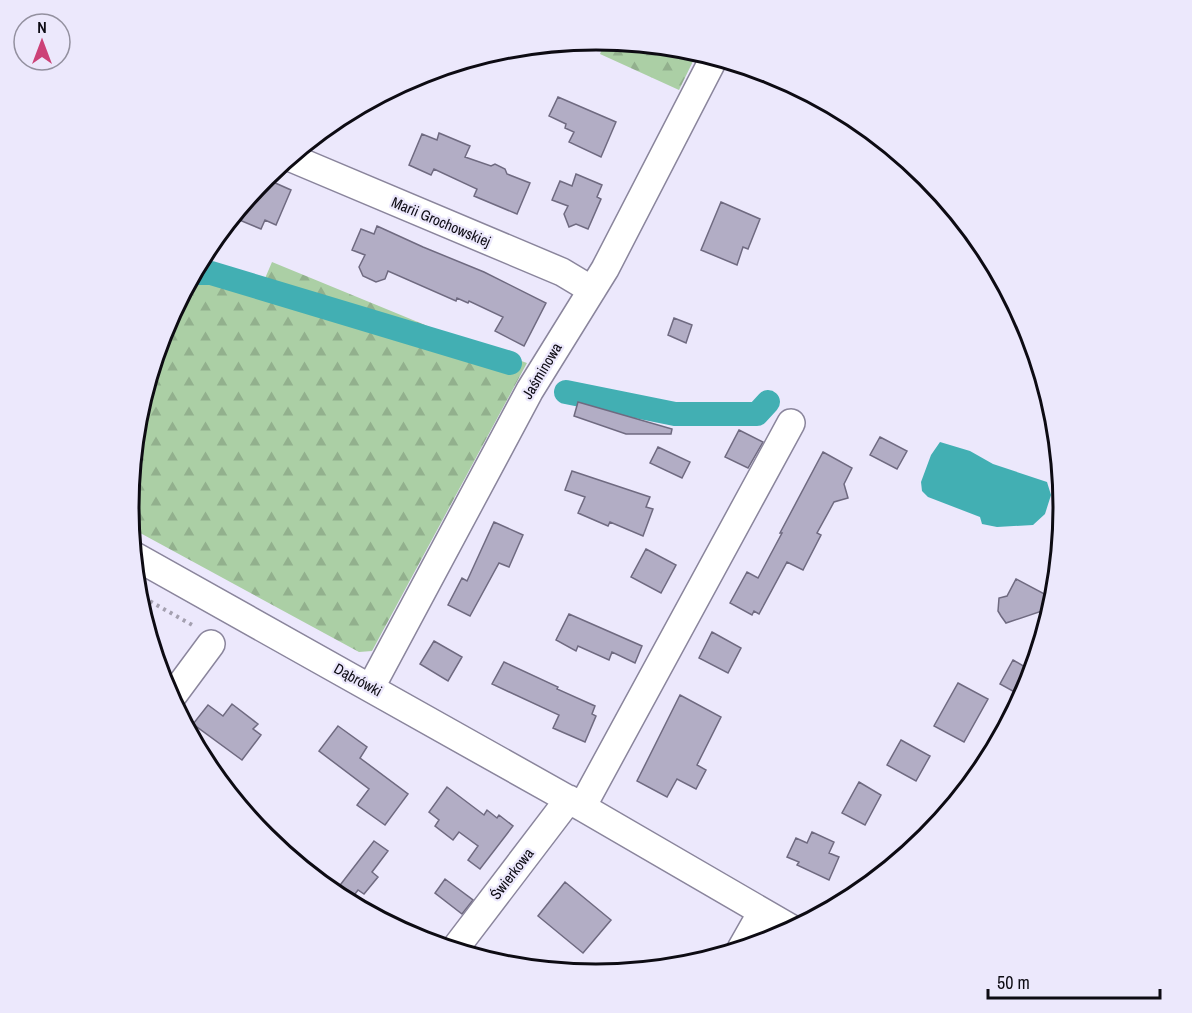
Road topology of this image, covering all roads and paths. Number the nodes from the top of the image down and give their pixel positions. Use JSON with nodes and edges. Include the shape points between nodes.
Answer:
{"nodes":[{"id":1,"x":711,"y":64,"type":"edge"},
{"id":2,"x":298,"y":161,"type":"edge"},
{"id":3,"x":592,"y":290,"type":"junction"},
{"id":4,"x":790,"y":423,"type":"dead end"},
{"id":5,"x":142,"y":560,"type":"edge"},
{"id":6,"x":149,"y":601,"type":"edge"},
{"id":7,"x":211,"y":644,"type":"joint"},
{"id":8,"x":371,"y":687,"type":"junction"},
{"id":9,"x":178,"y":689,"type":"edge"},
{"id":10,"x":576,"y":803,"type":"junction"},
{"id":11,"x":762,"y":912,"type":"junction"},
{"id":12,"x":782,"y":924,"type":"edge"},
{"id":13,"x":748,"y":937,"type":"edge"},
{"id":14,"x":460,"y":942,"type":"edge"}],
"edges":[{"from":1,"to":3,"type":"street","name":"Jaśminowa"},
{"from":2,"to":3,"type":"street","name":"Marii Grochowskiej","via":[[562,272]]},
{"from":3,"to":8,"type":"street","name":"Jaśminowa","via":[[530,390]]},
{"from":4,"to":10,"type":"street"},
{"from":5,"to":8,"type":"street","name":"Dąbrówki"},
{"from":6,"to":7,"type":"path","via":[[215,638]]},
{"from":7,"to":9,"type":"street"},
{"from":8,"to":10,"type":"street","name":"Dąbrówki"},
{"from":10,"to":11,"type":"street","name":"Dąbrówki"},
{"from":10,"to":14,"type":"street","name":"Świerkowa"},
{"from":11,"to":12,"type":"street","name":"Dąbrówki"},
{"from":11,"to":13,"type":"street"}]}
